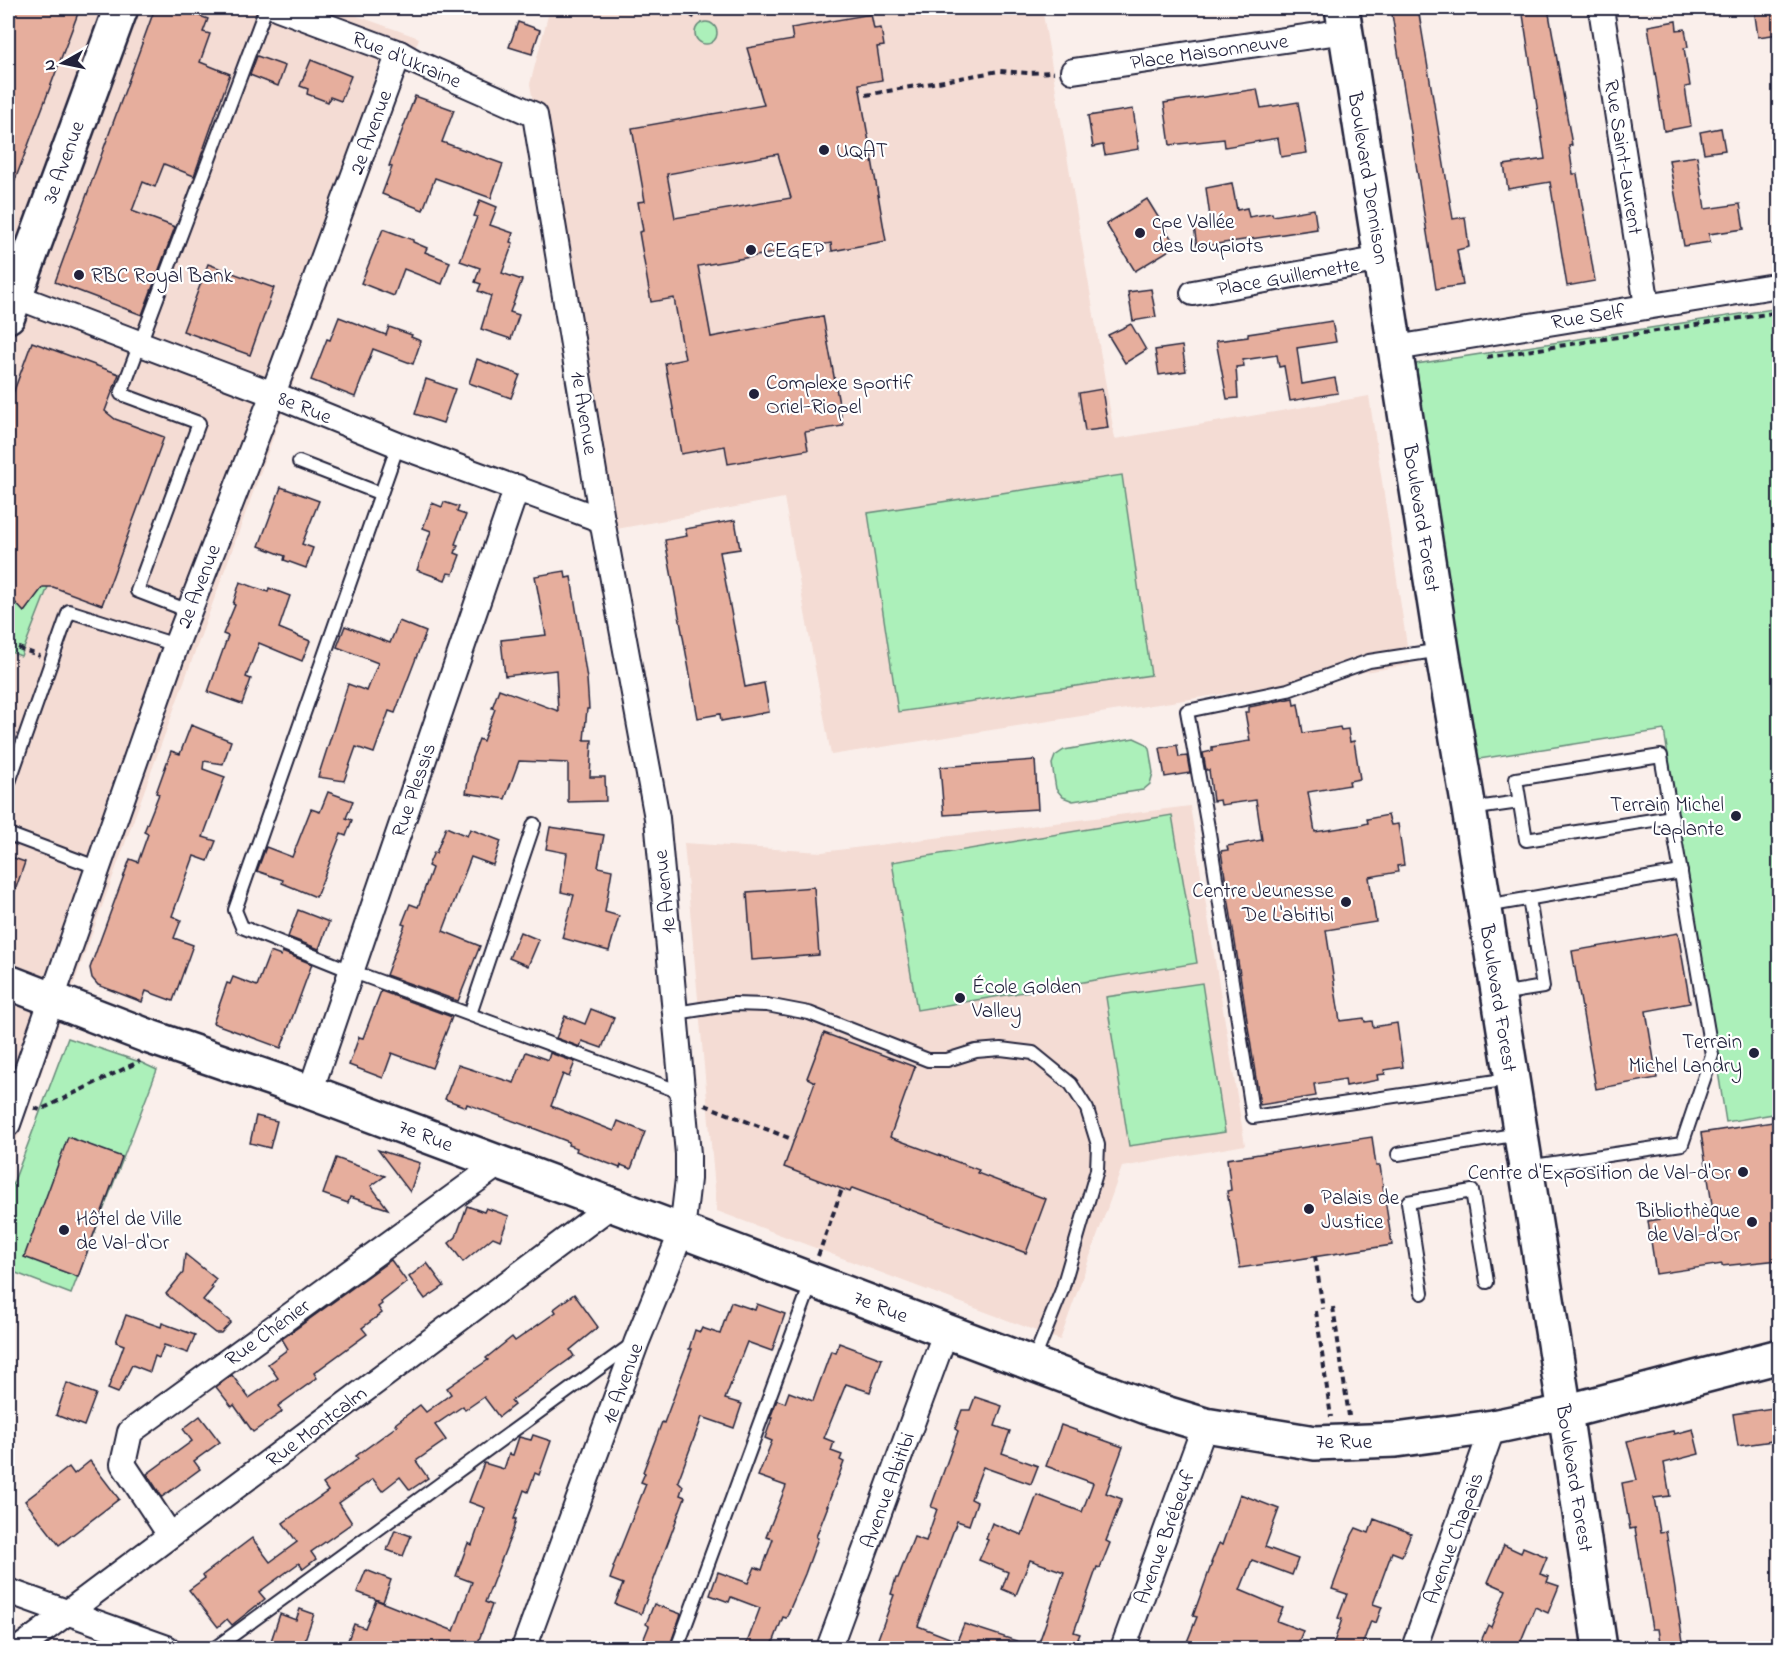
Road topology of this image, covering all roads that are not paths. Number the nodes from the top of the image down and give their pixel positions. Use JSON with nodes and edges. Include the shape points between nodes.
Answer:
{"nodes":[{"id":1,"x":121,"y":8,"type":"edge"},
{"id":2,"x":266,"y":8,"type":"edge"},
{"id":3,"x":278,"y":8,"type":"edge"},
{"id":4,"x":1601,"y":8,"type":"edge"},
{"id":5,"x":1344,"y":19,"type":"edge"},
{"id":6,"x":399,"y":52,"type":"junction"},
{"id":7,"x":1073,"y":72,"type":"road end"},
{"id":8,"x":535,"y":116,"type":"joint"},
{"id":9,"x":1382,"y":259,"type":"junction"},
{"id":10,"x":1779,"y":285,"type":"edge"},
{"id":11,"x":1193,"y":293,"type":"dead end"},
{"id":12,"x":10,"y":302,"type":"edge"},
{"id":13,"x":1647,"y":306,"type":"junction"},
{"id":14,"x":138,"y":343,"type":"junction"},
{"id":15,"x":1396,"y":348,"type":"junction"},
{"id":16,"x":273,"y":394,"type":"junction"},
{"id":17,"x":398,"y":445,"type":"junction"},
{"id":18,"x":299,"y":462,"type":"dead end"},
{"id":19,"x":517,"y":487,"type":"junction"},
{"id":20,"x":379,"y":493,"type":"junction"},
{"id":21,"x":602,"y":520,"type":"junction"},
{"id":22,"x":189,"y":611,"type":"junction"},
{"id":23,"x":176,"y":645,"type":"junction"},
{"id":24,"x":1442,"y":650,"type":"junction"},
{"id":25,"x":8,"y":785,"type":"edge"},
{"id":26,"x":1519,"y":802,"type":"junction"},
{"id":27,"x":1469,"y":809,"type":"junction"},
{"id":28,"x":1672,"y":817,"type":"junction"},
{"id":29,"x":534,"y":824,"type":"dead end"},
{"id":30,"x":8,"y":834,"type":"edge"},
{"id":31,"x":96,"y":867,"type":"junction"},
{"id":32,"x":1681,"y":872,"type":"junction"},
{"id":33,"x":1528,"y":898,"type":"junction"},
{"id":34,"x":1484,"y":906,"type":"junction"},
{"id":35,"x":351,"y":971,"type":"junction"},
{"id":36,"x":8,"y":982,"type":"edge"},
{"id":37,"x":1498,"y":994,"type":"junction"},
{"id":38,"x":51,"y":999,"type":"junction"},
{"id":39,"x":676,"y":1013,"type":"junction"},
{"id":40,"x":470,"y":1014,"type":"junction"},
{"id":41,"x":1512,"y":1079,"type":"junction"},
{"id":42,"x":310,"y":1092,"type":"junction"},
{"id":43,"x":683,"y":1093,"type":"junction"},
{"id":44,"x":12,"y":1113,"type":"edge"},
{"id":45,"x":1521,"y":1134,"type":"junction"},
{"id":46,"x":1398,"y":1154,"type":"dead end"},
{"id":47,"x":500,"y":1163,"type":"junction"},
{"id":48,"x":1526,"y":1167,"type":"junction"},
{"id":49,"x":612,"y":1205,"type":"junction"},
{"id":50,"x":682,"y":1231,"type":"junction"},
{"id":51,"x":812,"y":1280,"type":"junction"},
{"id":52,"x":1487,"y":1282,"type":"dead end"},
{"id":53,"x":1422,"y":1293,"type":"dead end"},
{"id":54,"x":946,"y":1330,"type":"junction"},
{"id":55,"x":637,"y":1341,"type":"junction"},
{"id":56,"x":1779,"y":1356,"type":"edge"},
{"id":57,"x":1032,"y":1363,"type":"junction"},
{"id":58,"x":1565,"y":1412,"type":"junction"},
{"id":59,"x":1205,"y":1425,"type":"junction"},
{"id":60,"x":1493,"y":1427,"type":"junction"},
{"id":61,"x":170,"y":1535,"type":"junction"},
{"id":62,"x":8,"y":1591,"type":"edge"},
{"id":63,"x":69,"y":1612,"type":"junction"},
{"id":64,"x":20,"y":1648,"type":"edge"},
{"id":65,"x":167,"y":1648,"type":"edge"},
{"id":66,"x":214,"y":1648,"type":"edge"},
{"id":67,"x":524,"y":1648,"type":"edge"},
{"id":68,"x":677,"y":1648,"type":"edge"},
{"id":69,"x":829,"y":1648,"type":"edge"},
{"id":70,"x":1123,"y":1648,"type":"edge"},
{"id":71,"x":1414,"y":1648,"type":"edge"},
{"id":72,"x":1600,"y":1648,"type":"edge"}],
"edges":[{"from":1,"to":12,"type":"street","name":"3e Avenue"},
{"from":2,"to":14,"type":"lane"},
{"from":3,"to":6,"type":"street","name":"Rue d'Ukraine"},
{"from":4,"to":13,"type":"street","name":"Rue Saint-Laurent"},
{"from":5,"to":7,"type":"street","name":"Place Maisonneuve"},
{"from":5,"to":9,"type":"street","name":"Boulevard Dennison"},
{"from":6,"to":8,"type":"street","name":"Rue d'Ukraine"},
{"from":6,"to":16,"type":"street","name":"2e Avenue"},
{"from":8,"to":21,"type":"street","name":"1e Avenue"},
{"from":9,"to":11,"type":"street","name":"Place Guillemette"},
{"from":9,"to":15,"type":"street","name":"Boulevard Dennison"},
{"from":10,"to":13,"type":"street","name":"Rue Self"},
{"from":12,"to":14,"type":"street","name":"8e Rue"},
{"from":13,"to":15,"type":"street","name":"Rue Self"},
{"from":14,"to":16,"type":"street","name":"8e Rue"},
{"from":14,"to":22,"type":"lane","via":[[121,394],[199,423],[137,591]]},
{"from":15,"to":24,"type":"street","name":"Boulevard Forest"},
{"from":16,"to":17,"type":"street","name":"8e Rue"},
{"from":16,"to":22,"type":"street","name":"2e Avenue"},
{"from":17,"to":19,"type":"street","name":"8e Rue"},
{"from":17,"to":20,"type":"lane"},
{"from":18,"to":20,"type":"lane"},
{"from":19,"to":21,"type":"street","name":"8e Rue"},
{"from":19,"to":35,"type":"street","name":"Rue Plessis"},
{"from":20,"to":35,"type":"lane","via":[[234,909],[242,927]]},
{"from":21,"to":39,"type":"street","name":"1e Avenue","via":[[657,818]]},
{"from":22,"to":23,"type":"street","name":"2e Avenue"},
{"from":23,"to":25,"type":"lane","via":[[69,611]]},
{"from":23,"to":31,"type":"street","name":"2e Avenue"},
{"from":24,"to":27,"type":"street","name":"Boulevard Forest"},
{"from":24,"to":41,"type":"lane","via":[[1369,662],[1288,690],[1187,711],[1252,1117]]},
{"from":26,"to":27,"type":"lane"},
{"from":26,"to":28,"type":"lane","via":[[1526,840]]},
{"from":26,"to":28,"type":"lane","via":[[1516,779],[1661,756]]},
{"from":27,"to":34,"type":"street","name":"Boulevard Forest"},
{"from":28,"to":32,"type":"lane"},
{"from":29,"to":40,"type":"lane"},
{"from":30,"to":31,"type":"lane"},
{"from":31,"to":38,"type":"street","name":"2e Avenue"},
{"from":32,"to":33,"type":"lane"},
{"from":32,"to":48,"type":"lane","via":[[1712,1054],[1682,1144]]},
{"from":33,"to":34,"type":"lane"},
{"from":33,"to":37,"type":"lane","via":[[1543,987]]},
{"from":34,"to":37,"type":"street","name":"Boulevard Forest"},
{"from":35,"to":40,"type":"lane"},
{"from":35,"to":42,"type":"street","name":"Rue Plessis"},
{"from":36,"to":38,"type":"street","name":"7e Rue"},
{"from":37,"to":41,"type":"street","name":"Boulevard Forest"},
{"from":38,"to":42,"type":"street","name":"7e Rue"},
{"from":38,"to":44,"type":"street","name":"2e Avenue"},
{"from":39,"to":43,"type":"street","name":"1e Avenue"},
{"from":39,"to":57,"type":"lane","via":[[733,1004],[809,1012],[928,1060],[1001,1049],[1033,1053],[1071,1084],[1087,1109],[1098,1145],[1097,1170],[1062,1290]]},
{"from":40,"to":43,"type":"lane"},
{"from":41,"to":45,"type":"street","name":"Boulevard Forest"},
{"from":42,"to":47,"type":"street","name":"7e Rue"},
{"from":43,"to":50,"type":"street","name":"1e Avenue","via":[[688,1179]]},
{"from":45,"to":46,"type":"lane"},
{"from":45,"to":48,"type":"street","name":"Boulevard Forest"},
{"from":47,"to":49,"type":"street","name":"7e Rue"},
{"from":47,"to":61,"type":"street","name":"Rue Chénier","via":[[130,1432],[123,1464]]},
{"from":48,"to":58,"type":"street","name":"Boulevard Forest"},
{"from":49,"to":50,"type":"street","name":"7e Rue"},
{"from":49,"to":61,"type":"street","name":"Rue Montcalm"},
{"from":50,"to":51,"type":"street","name":"7e Rue"},
{"from":50,"to":55,"type":"street","name":"1e Avenue"},
{"from":51,"to":54,"type":"street","name":"7e Rue"},
{"from":51,"to":68,"type":"lane"},
{"from":52,"to":53,"type":"lane","via":[[1472,1191],[1408,1202]]},
{"from":54,"to":57,"type":"street","name":"7e Rue"},
{"from":54,"to":69,"type":"street","name":"Avenue Abitibi"},
{"from":55,"to":66,"type":"lane"},
{"from":55,"to":67,"type":"street","name":"1e Avenue"},
{"from":56,"to":58,"type":"street","name":"7e Rue"},
{"from":57,"to":59,"type":"street","name":"7e Rue"},
{"from":58,"to":60,"type":"street","name":"7e Rue"},
{"from":58,"to":72,"type":"street","name":"Boulevard Forest"},
{"from":59,"to":60,"type":"street","name":"7e Rue","via":[[1315,1443],[1396,1440]]},
{"from":59,"to":70,"type":"street","name":"Avenue Brébeuf"},
{"from":60,"to":71,"type":"street","name":"Avenue Chapais"},
{"from":61,"to":63,"type":"street","name":"Rue Montcalm"},
{"from":62,"to":63,"type":"street"},
{"from":63,"to":64,"type":"street","name":"Rue Montcalm"},
{"from":63,"to":65,"type":"street"}]}
